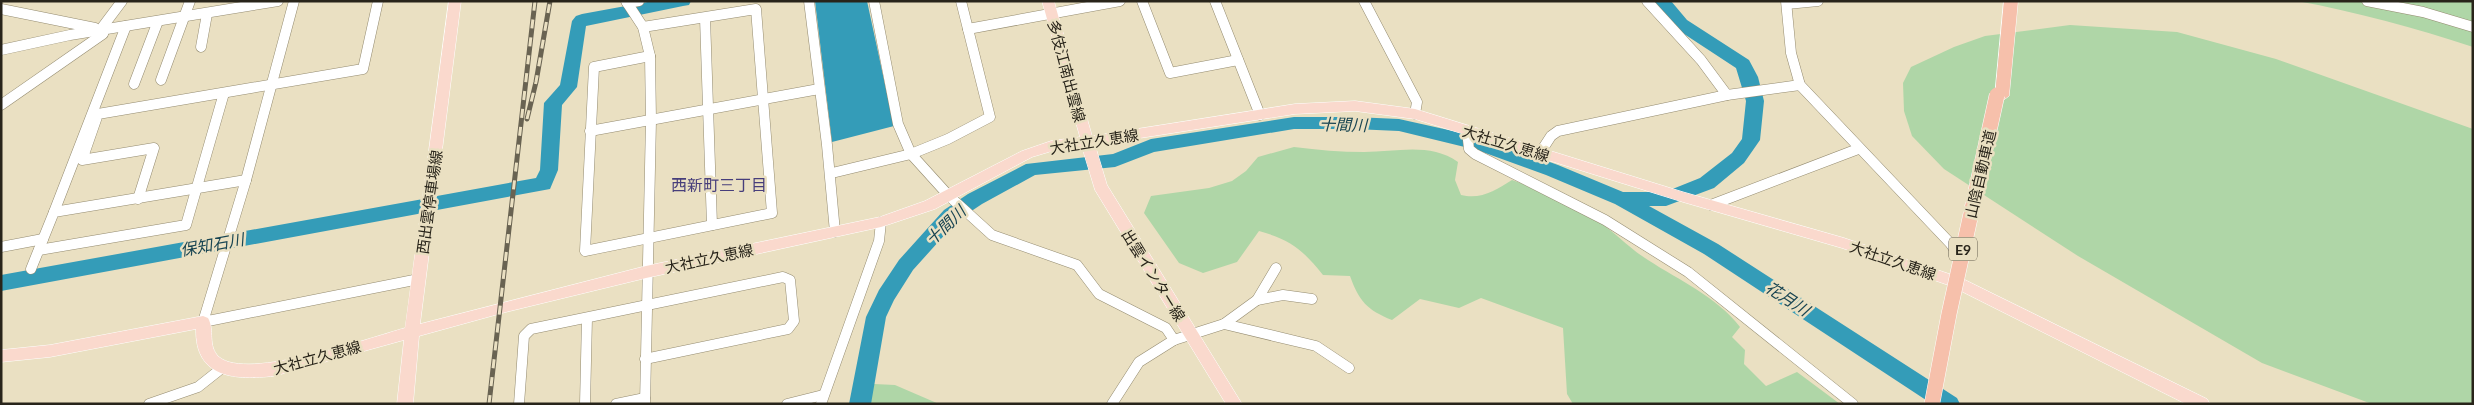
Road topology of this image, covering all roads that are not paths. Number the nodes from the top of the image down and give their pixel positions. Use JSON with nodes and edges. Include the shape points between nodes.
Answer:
{"nodes":[{"id":1,"x":122,"y":1,"type":"edge"},
{"id":2,"x":190,"y":1,"type":"edge"},
{"id":3,"x":278,"y":1,"type":"edge"},
{"id":4,"x":294,"y":1,"type":"edge"},
{"id":5,"x":378,"y":1,"type":"edge"},
{"id":6,"x":455,"y":1,"type":"edge"},
{"id":7,"x":639,"y":1,"type":"edge"},
{"id":8,"x":809,"y":1,"type":"edge"},
{"id":9,"x":874,"y":1,"type":"edge"},
{"id":10,"x":961,"y":1,"type":"edge"},
{"id":11,"x":1048,"y":1,"type":"edge"},
{"id":12,"x":1120,"y":1,"type":"edge"},
{"id":13,"x":1142,"y":1,"type":"edge"},
{"id":14,"x":1215,"y":1,"type":"edge"},
{"id":15,"x":1364,"y":1,"type":"edge"},
{"id":16,"x":1647,"y":1,"type":"edge"},
{"id":17,"x":1818,"y":1,"type":"edge"},
{"id":18,"x":2367,"y":1,"type":"edge"},
{"id":19,"x":626,"y":2,"type":"edge"},
{"id":20,"x":1786,"y":3,"type":"edge"},
{"id":21,"x":244,"y":4,"type":"edge"},
{"id":22,"x":2008,"y":7,"type":"edge"},
{"id":23,"x":1,"y":9,"type":"edge"},
{"id":24,"x":207,"y":14,"type":"junction"},
{"id":25,"x":1052,"y":14,"type":"junction"},
{"id":26,"x":184,"y":17,"type":"junction"},
{"id":27,"x":704,"y":18,"type":"junction"},
{"id":28,"x":158,"y":21,"type":"junction"},
{"id":29,"x":126,"y":26,"type":"junction"},
{"id":30,"x":643,"y":27,"type":"junction"},
{"id":31,"x":2473,"y":27,"type":"edge"},
{"id":32,"x":968,"y":29,"type":"junction"},
{"id":33,"x":101,"y":30,"type":"junction"},
{"id":34,"x":201,"y":47,"type":"dead end"},
{"id":35,"x":1,"y":50,"type":"edge"},
{"id":36,"x":650,"y":56,"type":"junction"},
{"id":37,"x":1238,"y":60,"type":"junction"},
{"id":38,"x":161,"y":80,"type":"dead end"},
{"id":39,"x":134,"y":84,"type":"dead end"},
{"id":40,"x":270,"y":85,"type":"junction"},
{"id":41,"x":1800,"y":85,"type":"junction"},
{"id":42,"x":818,"y":89,"type":"junction"},
{"id":43,"x":224,"y":92,"type":"junction"},
{"id":44,"x":1727,"y":95,"type":"junction"},
{"id":45,"x":2000,"y":96,"type":"junction"},
{"id":46,"x":764,"y":99,"type":"junction"},
{"id":47,"x":1,"y":106,"type":"edge"},
{"id":48,"x":708,"y":109,"type":"junction"},
{"id":49,"x":1415,"y":114,"type":"junction"},
{"id":50,"x":1260,"y":115,"type":"junction"},
{"id":51,"x":93,"y":120,"type":"junction"},
{"id":52,"x":651,"y":120,"type":"junction"},
{"id":53,"x":590,"y":131,"type":"junction"},
{"id":54,"x":1467,"y":131,"type":"junction"},
{"id":55,"x":1088,"y":148,"type":"junction"},
{"id":56,"x":1858,"y":149,"type":"junction"},
{"id":57,"x":1540,"y":153,"type":"junction"},
{"id":58,"x":911,"y":154,"type":"junction"},
{"id":59,"x":832,"y":173,"type":"junction"},
{"id":60,"x":246,"y":180,"type":"junction"},
{"id":61,"x":198,"y":187,"type":"junction"},
{"id":62,"x":949,"y":196,"type":"junction"},
{"id":63,"x":138,"y":199,"type":"junction"},
{"id":64,"x":1710,"y":205,"type":"junction"},
{"id":65,"x":54,"y":212,"type":"junction"},
{"id":66,"x":881,"y":222,"type":"junction"},
{"id":67,"x":712,"y":225,"type":"junction"},
{"id":68,"x":835,"y":232,"type":"junction"},
{"id":69,"x":649,"y":238,"type":"junction"},
{"id":70,"x":44,"y":239,"type":"junction"},
{"id":71,"x":1,"y":247,"type":"edge"},
{"id":72,"x":39,"y":250,"type":"junction"},
{"id":73,"x":1276,"y":268,"type":"dead end"},
{"id":74,"x":31,"y":270,"type":"dead end"},
{"id":75,"x":646,"y":272,"type":"junction"},
{"id":76,"x":419,"y":278,"type":"junction"},
{"id":77,"x":1956,"y":282,"type":"junction"},
{"id":78,"x":1312,"y":299,"type":"dead end"},
{"id":79,"x":1257,"y":300,"type":"junction"},
{"id":80,"x":645,"y":305,"type":"junction"},
{"id":81,"x":588,"y":318,"type":"junction"},
{"id":82,"x":204,"y":322,"type":"junction"},
{"id":83,"x":1224,"y":324,"type":"junction"},
{"id":84,"x":412,"y":331,"type":"junction"},
{"id":85,"x":1191,"y":334,"type":"junction"},
{"id":86,"x":1174,"y":340,"type":"junction"},
{"id":87,"x":1,"y":356,"type":"edge"},
{"id":88,"x":646,"y":360,"type":"junction"},
{"id":89,"x":222,"y":368,"type":"junction"},
{"id":90,"x":1349,"y":368,"type":"dead end"},
{"id":91,"x":822,"y":399,"type":"edge"},
{"id":92,"x":645,"y":401,"type":"edge"},
{"id":93,"x":149,"y":404,"type":"edge"},
{"id":94,"x":405,"y":404,"type":"edge"},
{"id":95,"x":519,"y":404,"type":"edge"},
{"id":96,"x":585,"y":404,"type":"edge"},
{"id":97,"x":616,"y":404,"type":"edge"},
{"id":98,"x":787,"y":404,"type":"edge"},
{"id":99,"x":1112,"y":404,"type":"edge"},
{"id":100,"x":1234,"y":404,"type":"edge"},
{"id":101,"x":1853,"y":404,"type":"edge"},
{"id":102,"x":1932,"y":404,"type":"edge"},
{"id":103,"x":1940,"y":404,"type":"edge"},
{"id":104,"x":2202,"y":404,"type":"edge"}],
"edges":[{"from":1,"to":33,"type":"street"},
{"from":2,"to":26,"type":"street"},
{"from":3,"to":21,"type":"street"},
{"from":4,"to":40,"type":"street"},
{"from":5,"to":40,"type":"street","via":[[363,69]]},
{"from":6,"to":76,"type":"main road","name":"西出雲停車場線"},
{"from":7,"to":19,"type":"street"},
{"from":8,"to":42,"type":"street"},
{"from":9,"to":58,"type":"street","via":[[898,124]]},
{"from":10,"to":32,"type":"street"},
{"from":11,"to":25,"type":"main road","name":"多伎江南出雲線"},
{"from":12,"to":25,"type":"street"},
{"from":13,"to":37,"type":"street","via":[[1170,73]]},
{"from":14,"to":37,"type":"street"},
{"from":15,"to":49,"type":"street","via":[[1416,102]]},
{"from":16,"to":44,"type":"street","via":[[1701,60]]},
{"from":17,"to":20,"type":"street"},
{"from":18,"to":31,"type":"street","via":[[2423,12]]},
{"from":19,"to":30,"type":"street"},
{"from":20,"to":41,"type":"street","via":[[1788,48]]},
{"from":21,"to":24,"type":"street"},
{"from":22,"to":45,"type":"highway","name":"山陰自動車道","number":"E9"},
{"from":23,"to":33,"type":"street"},
{"from":24,"to":26,"type":"street"},
{"from":24,"to":34,"type":"street"},
{"from":25,"to":32,"type":"street"},
{"from":25,"to":55,"type":"main road","name":"多伎江南出雲線"},
{"from":26,"to":28,"type":"street"},
{"from":26,"to":38,"type":"street"},
{"from":27,"to":30,"type":"street"},
{"from":27,"to":46,"type":"street","via":[[756,9]]},
{"from":27,"to":48,"type":"street"},
{"from":28,"to":29,"type":"street"},
{"from":28,"to":39,"type":"street"},
{"from":29,"to":33,"type":"street"},
{"from":29,"to":51,"type":"street"},
{"from":30,"to":36,"type":"street"},
{"from":32,"to":58,"type":"street","via":[[990,117]]},
{"from":33,"to":35,"type":"street"},
{"from":33,"to":47,"type":"street","via":[[103,34]]},
{"from":36,"to":52,"type":"street"},
{"from":36,"to":53,"type":"street","via":[[594,67]]},
{"from":37,"to":50,"type":"street"},
{"from":40,"to":43,"type":"street"},
{"from":40,"to":60,"type":"street"},
{"from":41,"to":44,"type":"street"},
{"from":41,"to":56,"type":"street"},
{"from":42,"to":46,"type":"street"},
{"from":42,"to":59,"type":"street"},
{"from":43,"to":51,"type":"street","via":[[98,114]]},
{"from":43,"to":61,"type":"street"},
{"from":44,"to":57,"type":"street","via":[[1558,131]]},
{"from":45,"to":102,"type":"highway","name":"山陰自動車道","number":"E9","bridge":true,"via":[[1948,314]]},
{"from":45,"to":103,"type":"highway","name":"山陰自動車道","number":"E9"},
{"from":46,"to":48,"type":"street"},
{"from":46,"to":67,"type":"street","via":[[772,212]]},
{"from":48,"to":52,"type":"street"},
{"from":48,"to":67,"type":"street"},
{"from":49,"to":50,"type":"main road","name":"大社立久恵線","via":[[1355,106],[1294,109]]},
{"from":49,"to":54,"type":"main road","name":"大社立久恵線"},
{"from":50,"to":55,"type":"main road","name":"大社立久恵線"},
{"from":51,"to":63,"type":"street","via":[[82,160],[154,148]]},
{"from":51,"to":65,"type":"street"},
{"from":52,"to":53,"type":"street"},
{"from":52,"to":69,"type":"street"},
{"from":53,"to":69,"type":"street","via":[[585,251]]},
{"from":54,"to":57,"type":"main road","name":"大社立久恵線"},
{"from":54,"to":101,"type":"street","via":[[1469,149],[1475,154],[1605,220],[1688,272]]},
{"from":55,"to":62,"type":"main road","name":"大社立久恵線","via":[[1051,146],[1027,154]]},
{"from":55,"to":85,"type":"main road","name":"出雲インター線","via":[[1100,186]]},
{"from":56,"to":64,"type":"street"},
{"from":56,"to":77,"type":"street","via":[[1950,243],[1958,254],[1960,265]]},
{"from":57,"to":64,"type":"main road","name":"大社立久恵線"},
{"from":58,"to":59,"type":"street"},
{"from":58,"to":62,"type":"street"},
{"from":59,"to":68,"type":"street"},
{"from":60,"to":61,"type":"street"},
{"from":60,"to":82,"type":"street"},
{"from":61,"to":63,"type":"street"},
{"from":61,"to":72,"type":"street","via":[[186,225]]},
{"from":62,"to":66,"type":"main road","name":"大社立久恵線"},
{"from":62,"to":86,"type":"street","via":[[992,235],[1077,265],[1099,294],[1166,328]]},
{"from":63,"to":65,"type":"street"},
{"from":64,"to":77,"type":"main road","name":"大社立久恵線","via":[[1844,243]]},
{"from":65,"to":70,"type":"street"},
{"from":66,"to":68,"type":"main road","name":"大社立久恵線"},
{"from":66,"to":91,"type":"street","via":[[879,241]]},
{"from":67,"to":69,"type":"street"},
{"from":68,"to":75,"type":"main road","name":"大社立久恵線"},
{"from":69,"to":75,"type":"street"},
{"from":70,"to":71,"type":"street"},
{"from":70,"to":72,"type":"street"},
{"from":72,"to":74,"type":"street"},
{"from":73,"to":79,"type":"street"},
{"from":75,"to":80,"type":"street"},
{"from":75,"to":84,"type":"main road","name":"大社立久恵線"},
{"from":76,"to":82,"type":"street"},
{"from":76,"to":84,"type":"main road","name":"西出雲停車場線"},
{"from":77,"to":104,"type":"main road","name":"大社立久恵線"},
{"from":78,"to":79,"type":"street","via":[[1283,295]]},
{"from":79,"to":83,"type":"street"},
{"from":80,"to":81,"type":"street"},
{"from":80,"to":88,"type":"street"},
{"from":80,"to":88,"type":"street","via":[[783,276],[790,280],[794,321],[788,329]]},
{"from":81,"to":95,"type":"street","via":[[531,329],[524,336]]},
{"from":81,"to":96,"type":"street"},
{"from":82,"to":87,"type":"main road","via":[[50,351]]},
{"from":82,"to":89,"type":"main road","via":[[202,340],[205,352]]},
{"from":83,"to":85,"type":"street"},
{"from":83,"to":90,"type":"street","via":[[1316,346]]},
{"from":84,"to":89,"type":"main road","name":"大社立久恵線","via":[[274,370],[239,372]]},
{"from":84,"to":94,"type":"main road","name":"西出雲停車場線"},
{"from":85,"to":86,"type":"street"},
{"from":85,"to":100,"type":"main road","name":"出雲インター線"},
{"from":86,"to":99,"type":"street","via":[[1139,362]]},
{"from":88,"to":92,"type":"street"},
{"from":89,"to":93,"type":"street","via":[[198,387]]},
{"from":91,"to":98,"type":"street"},
{"from":92,"to":97,"type":"street"}]}
